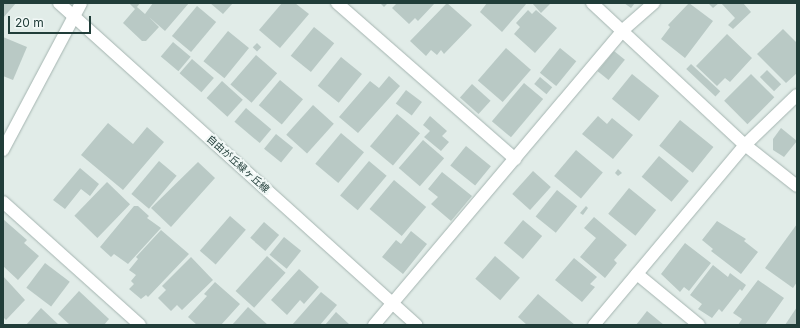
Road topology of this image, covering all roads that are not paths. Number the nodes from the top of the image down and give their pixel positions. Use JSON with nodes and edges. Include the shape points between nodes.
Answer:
{"nodes":[{"id":1,"x":59,"y":3,"type":"edge"},
{"id":2,"x":81,"y":3,"type":"edge"},
{"id":3,"x":337,"y":3,"type":"edge"},
{"id":4,"x":592,"y":3,"type":"edge"},
{"id":5,"x":654,"y":3,"type":"edge"},
{"id":6,"x":74,"y":16,"type":"junction"},
{"id":7,"x":623,"y":30,"type":"junction"},
{"id":8,"x":797,"y":95,"type":"edge"},
{"id":9,"x":744,"y":145,"type":"junction"},
{"id":10,"x":3,"y":150,"type":"edge"},
{"id":11,"x":515,"y":159,"type":"junction"},
{"id":12,"x":797,"y":186,"type":"edge"},
{"id":13,"x":3,"y":202,"type":"edge"},
{"id":14,"x":637,"y":274,"type":"junction"},
{"id":15,"x":393,"y":303,"type":"junction"},
{"id":16,"x":133,"y":323,"type":"edge"},
{"id":17,"x":374,"y":325,"type":"edge"},
{"id":18,"x":416,"y":325,"type":"edge"},
{"id":19,"x":594,"y":325,"type":"edge"},
{"id":20,"x":698,"y":325,"type":"edge"}],
"edges":[{"from":1,"to":6,"type":"street","name":"自由が丘緑ヶ丘線"},
{"from":2,"to":6,"type":"street"},
{"from":3,"to":11,"type":"street"},
{"from":4,"to":7,"type":"street"},
{"from":5,"to":7,"type":"street"},
{"from":6,"to":10,"type":"street"},
{"from":6,"to":15,"type":"street","name":"自由が丘緑ヶ丘線"},
{"from":7,"to":9,"type":"street"},
{"from":7,"to":11,"type":"street"},
{"from":8,"to":9,"type":"street"},
{"from":9,"to":12,"type":"street"},
{"from":9,"to":14,"type":"street"},
{"from":11,"to":15,"type":"street"},
{"from":13,"to":16,"type":"street"},
{"from":14,"to":19,"type":"street"},
{"from":14,"to":20,"type":"street"},
{"from":15,"to":17,"type":"street"},
{"from":15,"to":18,"type":"street","name":"自由が丘緑ヶ丘線"}]}
